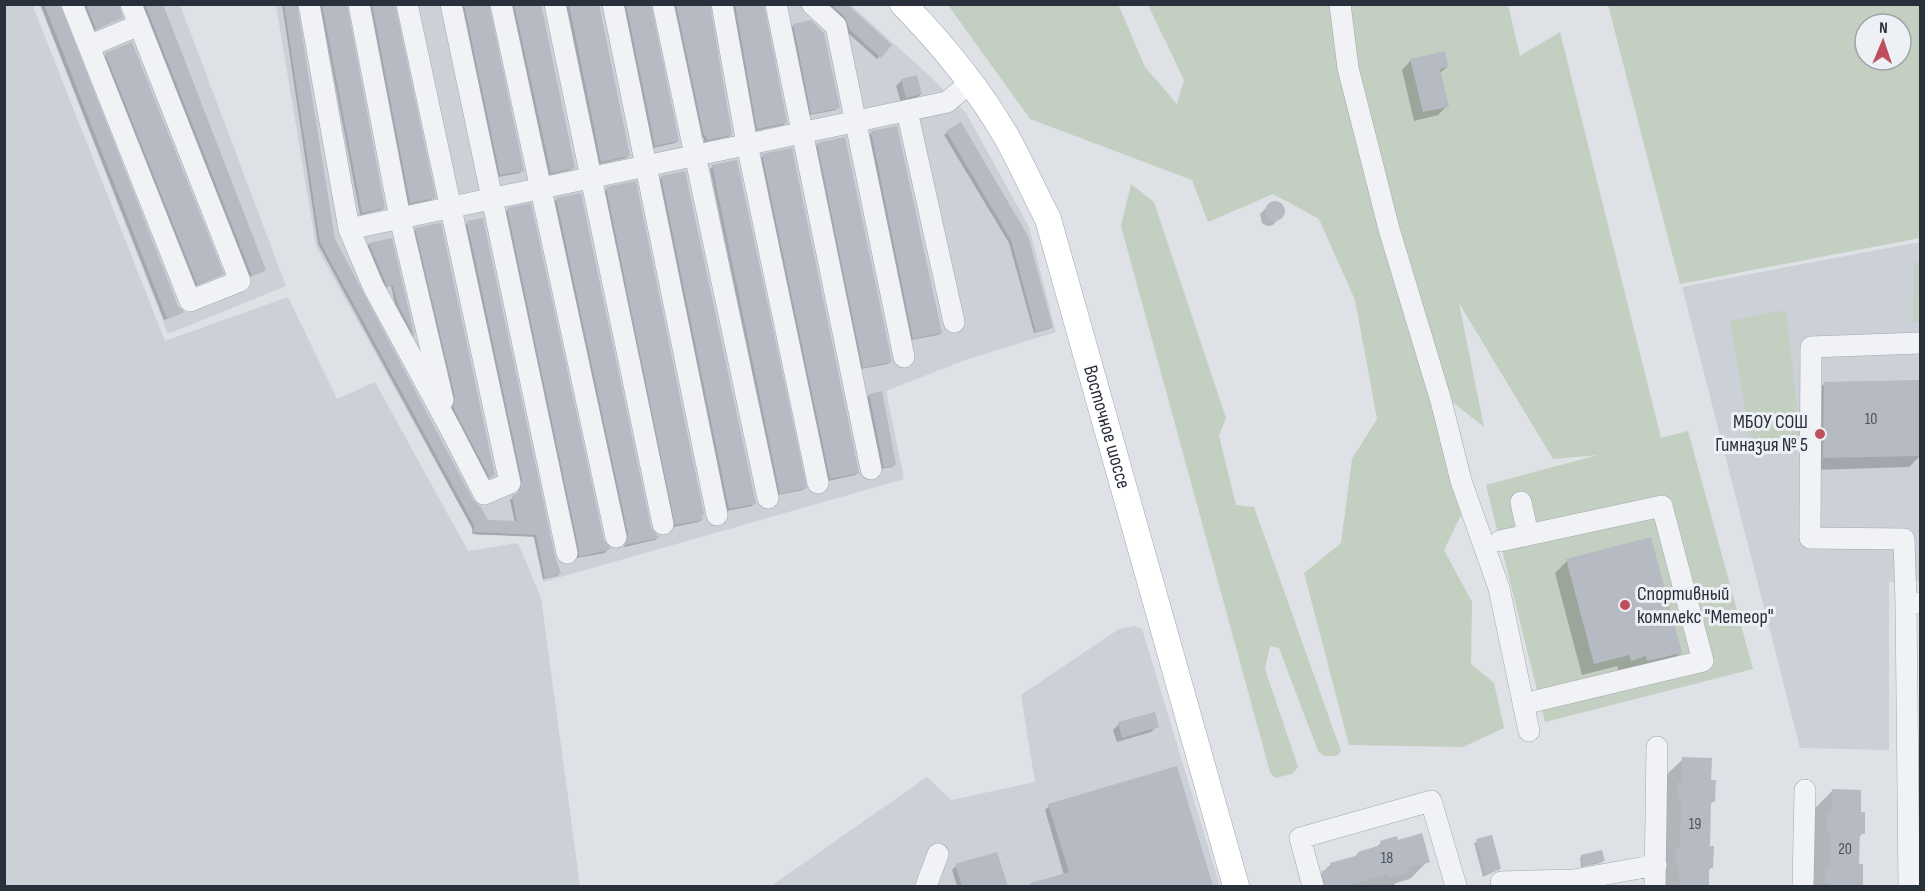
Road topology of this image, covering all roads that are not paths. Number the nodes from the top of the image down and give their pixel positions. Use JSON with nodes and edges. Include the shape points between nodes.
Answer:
{"nodes":[{"id":1,"x":72,"y":4,"type":"edge"},
{"id":2,"x":131,"y":4,"type":"edge"},
{"id":3,"x":309,"y":4,"type":"edge"},
{"id":4,"x":359,"y":4,"type":"edge"},
{"id":5,"x":407,"y":4,"type":"edge"},
{"id":6,"x":451,"y":4,"type":"edge"},
{"id":7,"x":501,"y":4,"type":"edge"},
{"id":8,"x":555,"y":4,"type":"edge"},
{"id":9,"x":613,"y":4,"type":"edge"},
{"id":10,"x":663,"y":4,"type":"edge"},
{"id":11,"x":722,"y":4,"type":"edge"},
{"id":12,"x":776,"y":4,"type":"edge"},
{"id":13,"x":812,"y":4,"type":"edge"},
{"id":14,"x":903,"y":4,"type":"edge"},
{"id":15,"x":1340,"y":4,"type":"edge"},
{"id":16,"x":139,"y":25,"type":"junction"},
{"id":17,"x":89,"y":46,"type":"junction"},
{"id":18,"x":970,"y":82,"type":"junction"},
{"id":19,"x":907,"y":111,"type":"junction"},
{"id":20,"x":856,"y":121,"type":"junction"},
{"id":21,"x":802,"y":133,"type":"junction"},
{"id":22,"x":747,"y":144,"type":"junction"},
{"id":23,"x":695,"y":155,"type":"junction"},
{"id":24,"x":645,"y":166,"type":"junction"},
{"id":25,"x":591,"y":178,"type":"junction"},
{"id":26,"x":541,"y":188,"type":"junction"},
{"id":27,"x":492,"y":199,"type":"junction"},
{"id":28,"x":451,"y":207,"type":"junction"},
{"id":29,"x":400,"y":218,"type":"junction"},
{"id":30,"x":349,"y":230,"type":"junction"},
{"id":31,"x":954,"y":322,"type":"dead end"},
{"id":32,"x":1920,"y":342,"type":"edge"},
{"id":33,"x":904,"y":357,"type":"dead end"},
{"id":34,"x":423,"y":359,"type":"junction"},
{"id":35,"x":870,"y":470,"type":"dead end"},
{"id":36,"x":818,"y":483,"type":"dead end"},
{"id":37,"x":768,"y":498,"type":"dead end"},
{"id":38,"x":1521,"y":502,"type":"dead end"},
{"id":39,"x":717,"y":515,"type":"dead end"},
{"id":40,"x":663,"y":524,"type":"dead end"},
{"id":41,"x":1528,"y":535,"type":"junction"},
{"id":42,"x":616,"y":537,"type":"dead end"},
{"id":43,"x":1500,"y":541,"type":"dead end"},
{"id":44,"x":567,"y":553,"type":"dead end"},
{"id":45,"x":1913,"y":603,"type":"edge"},
{"id":46,"x":1523,"y":704,"type":"junction"},
{"id":47,"x":1529,"y":731,"type":"dead end"},
{"id":48,"x":1657,"y":747,"type":"dead end"},
{"id":49,"x":1805,"y":790,"type":"dead end"},
{"id":50,"x":939,"y":854,"type":"dead end"},
{"id":51,"x":1656,"y":865,"type":"junction"},
{"id":52,"x":1501,"y":882,"type":"dead end"},
{"id":53,"x":1574,"y":883,"type":"edge"},
{"id":54,"x":926,"y":886,"type":"edge"},
{"id":55,"x":1236,"y":886,"type":"edge"},
{"id":56,"x":1313,"y":886,"type":"edge"},
{"id":57,"x":1456,"y":886,"type":"edge"},
{"id":58,"x":1655,"y":886,"type":"edge"},
{"id":59,"x":1803,"y":886,"type":"edge"},
{"id":60,"x":1909,"y":886,"type":"edge"}],
"edges":[{"from":1,"to":17,"type":"street"},
{"from":2,"to":16,"type":"street"},
{"from":3,"to":30,"type":"street"},
{"from":4,"to":29,"type":"street"},
{"from":5,"to":28,"type":"street"},
{"from":6,"to":27,"type":"street"},
{"from":7,"to":26,"type":"street"},
{"from":8,"to":25,"type":"street"},
{"from":9,"to":24,"type":"street"},
{"from":10,"to":23,"type":"street"},
{"from":11,"to":22,"type":"street"},
{"from":12,"to":21,"type":"street"},
{"from":13,"to":20,"type":"street","via":[[836,26]]},
{"from":14,"to":18,"type":"main road","name":"Восточное шоссе"},
{"from":15,"to":46,"type":"street","via":[[1348,68],[1389,229],[1461,481],[1499,588]]},
{"from":16,"to":17,"type":"street"},
{"from":16,"to":17,"type":"street","via":[[240,281],[190,301]]},
{"from":18,"to":19,"type":"street","via":[[948,102]]},
{"from":18,"to":55,"type":"main road","name":"Восточное шоссе","via":[[1006,136],[1048,219]]},
{"from":19,"to":20,"type":"street"},
{"from":19,"to":31,"type":"street"},
{"from":20,"to":21,"type":"street"},
{"from":20,"to":33,"type":"street"},
{"from":21,"to":22,"type":"street"},
{"from":21,"to":35,"type":"street"},
{"from":22,"to":23,"type":"street"},
{"from":22,"to":36,"type":"street"},
{"from":23,"to":24,"type":"street"},
{"from":23,"to":37,"type":"street"},
{"from":24,"to":25,"type":"street"},
{"from":24,"to":39,"type":"street"},
{"from":25,"to":26,"type":"street"},
{"from":25,"to":40,"type":"street"},
{"from":26,"to":27,"type":"street"},
{"from":26,"to":42,"type":"street"},
{"from":27,"to":28,"type":"street"},
{"from":27,"to":44,"type":"street"},
{"from":28,"to":29,"type":"street"},
{"from":28,"to":34,"type":"street","via":[[510,483],[484,494],[450,428]]},
{"from":29,"to":30,"type":"street"},
{"from":29,"to":34,"type":"street"},
{"from":30,"to":34,"type":"street","via":[[373,286]]},
{"from":32,"to":45,"type":"street","via":[[1810,347],[1810,538],[1904,539]]},
{"from":38,"to":41,"type":"street"},
{"from":41,"to":43,"type":"street"},
{"from":41,"to":46,"type":"street","via":[[1662,506],[1703,661]]},
{"from":45,"to":60,"type":"street"},
{"from":46,"to":47,"type":"street"},
{"from":48,"to":51,"type":"street"},
{"from":49,"to":59,"type":"street"},
{"from":50,"to":54,"type":"street"},
{"from":51,"to":53,"type":"street"},
{"from":51,"to":58,"type":"street"},
{"from":52,"to":53,"type":"street"},
{"from":56,"to":57,"type":"street","via":[[1300,838],[1431,801]]}]}
